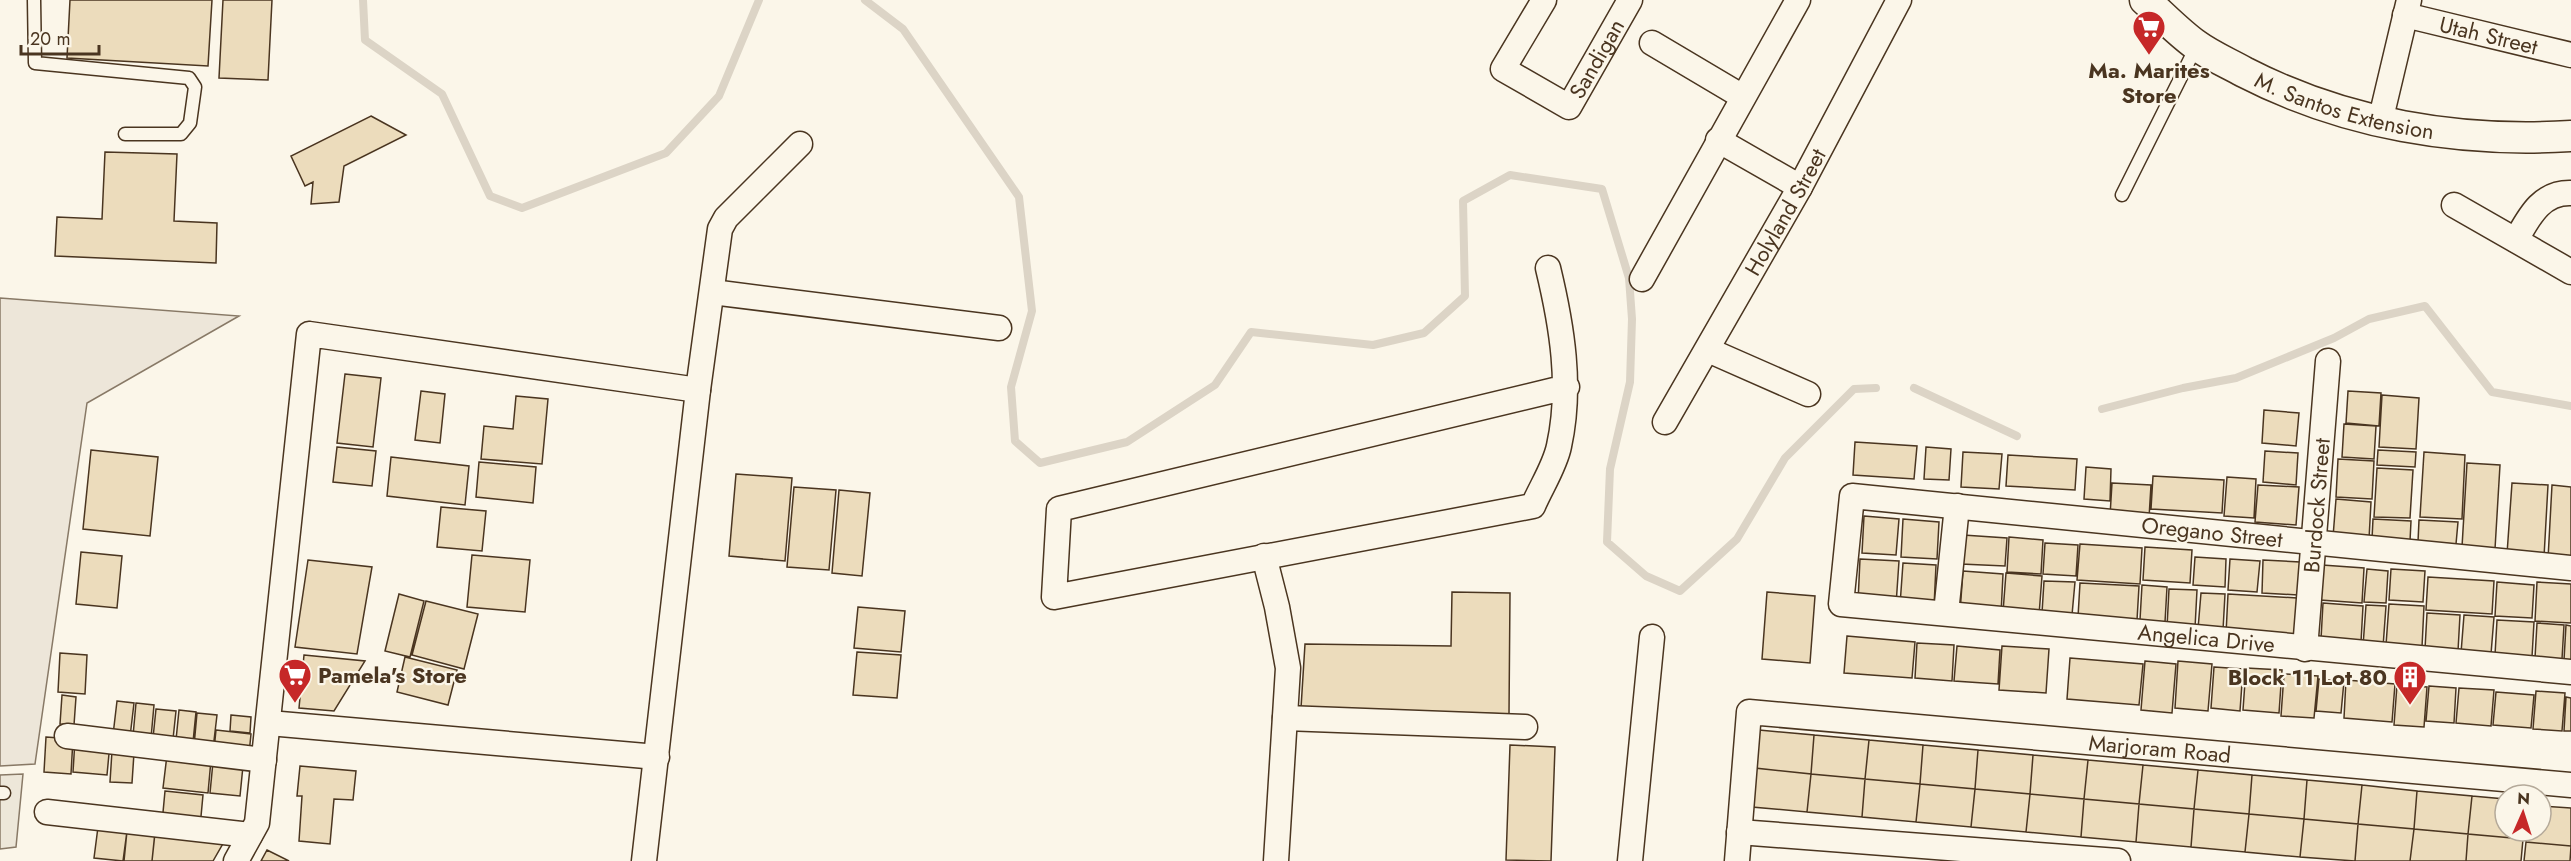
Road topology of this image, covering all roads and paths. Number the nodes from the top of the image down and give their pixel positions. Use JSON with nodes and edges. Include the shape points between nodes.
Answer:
{"nodes":[{"id":1,"x":34,"y":0,"type":"edge"},
{"id":2,"x":1544,"y":0,"type":"edge"},
{"id":3,"x":1630,"y":0,"type":"edge"},
{"id":4,"x":1798,"y":0,"type":"edge"},
{"id":5,"x":1898,"y":0,"type":"edge"},
{"id":6,"x":2145,"y":0,"type":"edge"},
{"id":7,"x":2407,"y":8,"type":"edge"},
{"id":8,"x":1652,"y":43,"type":"dead end"},
{"id":9,"x":2197,"y":46,"type":"junction"},
{"id":10,"x":2571,"y":56,"type":"edge"},
{"id":11,"x":1743,"y":97,"type":"junction"},
{"id":12,"x":2380,"y":122,"type":"junction"},
{"id":13,"x":125,"y":134,"type":"dead end"},
{"id":14,"x":2571,"y":136,"type":"edge"},
{"id":15,"x":1718,"y":140,"type":"junction"},
{"id":16,"x":800,"y":144,"type":"dead end"},
{"id":17,"x":1800,"y":187,"type":"junction"},
{"id":18,"x":2571,"y":193,"type":"edge"},
{"id":19,"x":2122,"y":195,"type":"dead end"},
{"id":20,"x":2454,"y":205,"type":"dead end"},
{"id":21,"x":2516,"y":240,"type":"junction"},
{"id":22,"x":1548,"y":268,"type":"dead end"},
{"id":23,"x":2571,"y":272,"type":"edge"},
{"id":24,"x":1642,"y":279,"type":"dead end"},
{"id":25,"x":712,"y":292,"type":"junction"},
{"id":26,"x":999,"y":328,"type":"dead end"},
{"id":27,"x":1708,"y":350,"type":"junction"},
{"id":28,"x":2328,"y":361,"type":"dead end"},
{"id":29,"x":1567,"y":387,"type":"junction"},
{"id":30,"x":698,"y":390,"type":"junction"},
{"id":31,"x":1808,"y":394,"type":"dead end"},
{"id":32,"x":1665,"y":422,"type":"dead end"},
{"id":33,"x":1957,"y":506,"type":"junction"},
{"id":34,"x":2313,"y":543,"type":"junction"},
{"id":35,"x":1264,"y":556,"type":"junction"},
{"id":36,"x":2571,"y":568,"type":"edge"},
{"id":37,"x":1841,"y":604,"type":"joint"},
{"id":38,"x":1946,"y":613,"type":"junction"},
{"id":39,"x":1652,"y":637,"type":"dead end"},
{"id":40,"x":2305,"y":649,"type":"junction"},
{"id":41,"x":2571,"y":672,"type":"edge"},
{"id":42,"x":1285,"y":718,"type":"junction"},
{"id":43,"x":268,"y":723,"type":"junction"},
{"id":44,"x":1526,"y":727,"type":"dead end"},
{"id":45,"x":67,"y":736,"type":"dead end"},
{"id":46,"x":657,"y":758,"type":"junction"},
{"id":47,"x":264,"y":760,"type":"junction"},
{"id":48,"x":2571,"y":785,"type":"edge"},
{"id":49,"x":47,"y":812,"type":"dead end"},
{"id":50,"x":1739,"y":832,"type":"junction"},
{"id":51,"x":250,"y":835,"type":"junction"},
{"id":52,"x":236,"y":861,"type":"edge"},
{"id":53,"x":644,"y":861,"type":"edge"},
{"id":54,"x":1276,"y":861,"type":"edge"},
{"id":55,"x":1630,"y":861,"type":"edge"},
{"id":56,"x":1737,"y":861,"type":"edge"},
{"id":57,"x":2118,"y":861,"type":"edge"}],
"edges":[{"from":1,"to":13,"type":"lane","via":[[35,63],[189,78],[195,87],[190,123],[181,134]]},
{"from":2,"to":3,"type":"street","name":"Sandigan","via":[[1503,69],[1569,107]]},
{"from":4,"to":11,"type":"street"},
{"from":5,"to":17,"type":"street","name":"Holyland Street"},
{"from":6,"to":9,"type":"street","name":"M. Santos Extension"},
{"from":7,"to":10,"type":"street","name":"Utah Street"},
{"from":7,"to":12,"type":"street"},
{"from":8,"to":11,"type":"street"},
{"from":9,"to":12,"type":"street","name":"M. Santos Extension","via":[[2304,100]]},
{"from":9,"to":19,"type":"lane"},
{"from":11,"to":15,"type":"street"},
{"from":12,"to":14,"type":"street","name":"M. Santos Extension","via":[[2480,137]]},
{"from":15,"to":17,"type":"street"},
{"from":15,"to":24,"type":"street"},
{"from":16,"to":25,"type":"street","via":[[726,218],[720,229]]},
{"from":17,"to":27,"type":"street","name":"Holyland Street"},
{"from":18,"to":21,"type":"street","via":[[2536,206]]},
{"from":20,"to":21,"type":"street"},
{"from":21,"to":23,"type":"street"},
{"from":22,"to":29,"type":"street","via":[[1558,310]]},
{"from":25,"to":26,"type":"street"},
{"from":25,"to":30,"type":"street"},
{"from":27,"to":31,"type":"street"},
{"from":27,"to":32,"type":"street","name":"Holyland Street"},
{"from":28,"to":34,"type":"street","name":"Burdock Street"},
{"from":29,"to":35,"type":"street","via":[[1559,448],[1533,506]]},
{"from":29,"to":35,"type":"street","via":[[1059,509],[1054,597]]},
{"from":30,"to":43,"type":"street","via":[[309,334]]},
{"from":30,"to":46,"type":"street"},
{"from":33,"to":34,"type":"street","name":"Oregano Street"},
{"from":33,"to":37,"type":"street","name":"Oregano Street","via":[[1852,496]]},
{"from":33,"to":38,"type":"street"},
{"from":34,"to":36,"type":"street","name":"Oregano Street"},
{"from":34,"to":40,"type":"street","name":"Burdock Street"},
{"from":35,"to":42,"type":"street","via":[[1288,668]]},
{"from":37,"to":38,"type":"street","name":"Angelica Drive"},
{"from":38,"to":40,"type":"street","name":"Angelica Drive"},
{"from":39,"to":55,"type":"street"},
{"from":40,"to":41,"type":"street","name":"Angelica Drive"},
{"from":42,"to":44,"type":"street"},
{"from":42,"to":54,"type":"street"},
{"from":43,"to":46,"type":"street"},
{"from":43,"to":47,"type":"street"},
{"from":45,"to":47,"type":"street"},
{"from":46,"to":53,"type":"street"},
{"from":47,"to":51,"type":"street","via":[[256,823]]},
{"from":48,"to":50,"type":"street","name":"Marjoram Road","via":[[1749,712]]},
{"from":49,"to":51,"type":"street"},
{"from":50,"to":56,"type":"street"},
{"from":50,"to":57,"type":"street"},
{"from":51,"to":52,"type":"street"}]}
